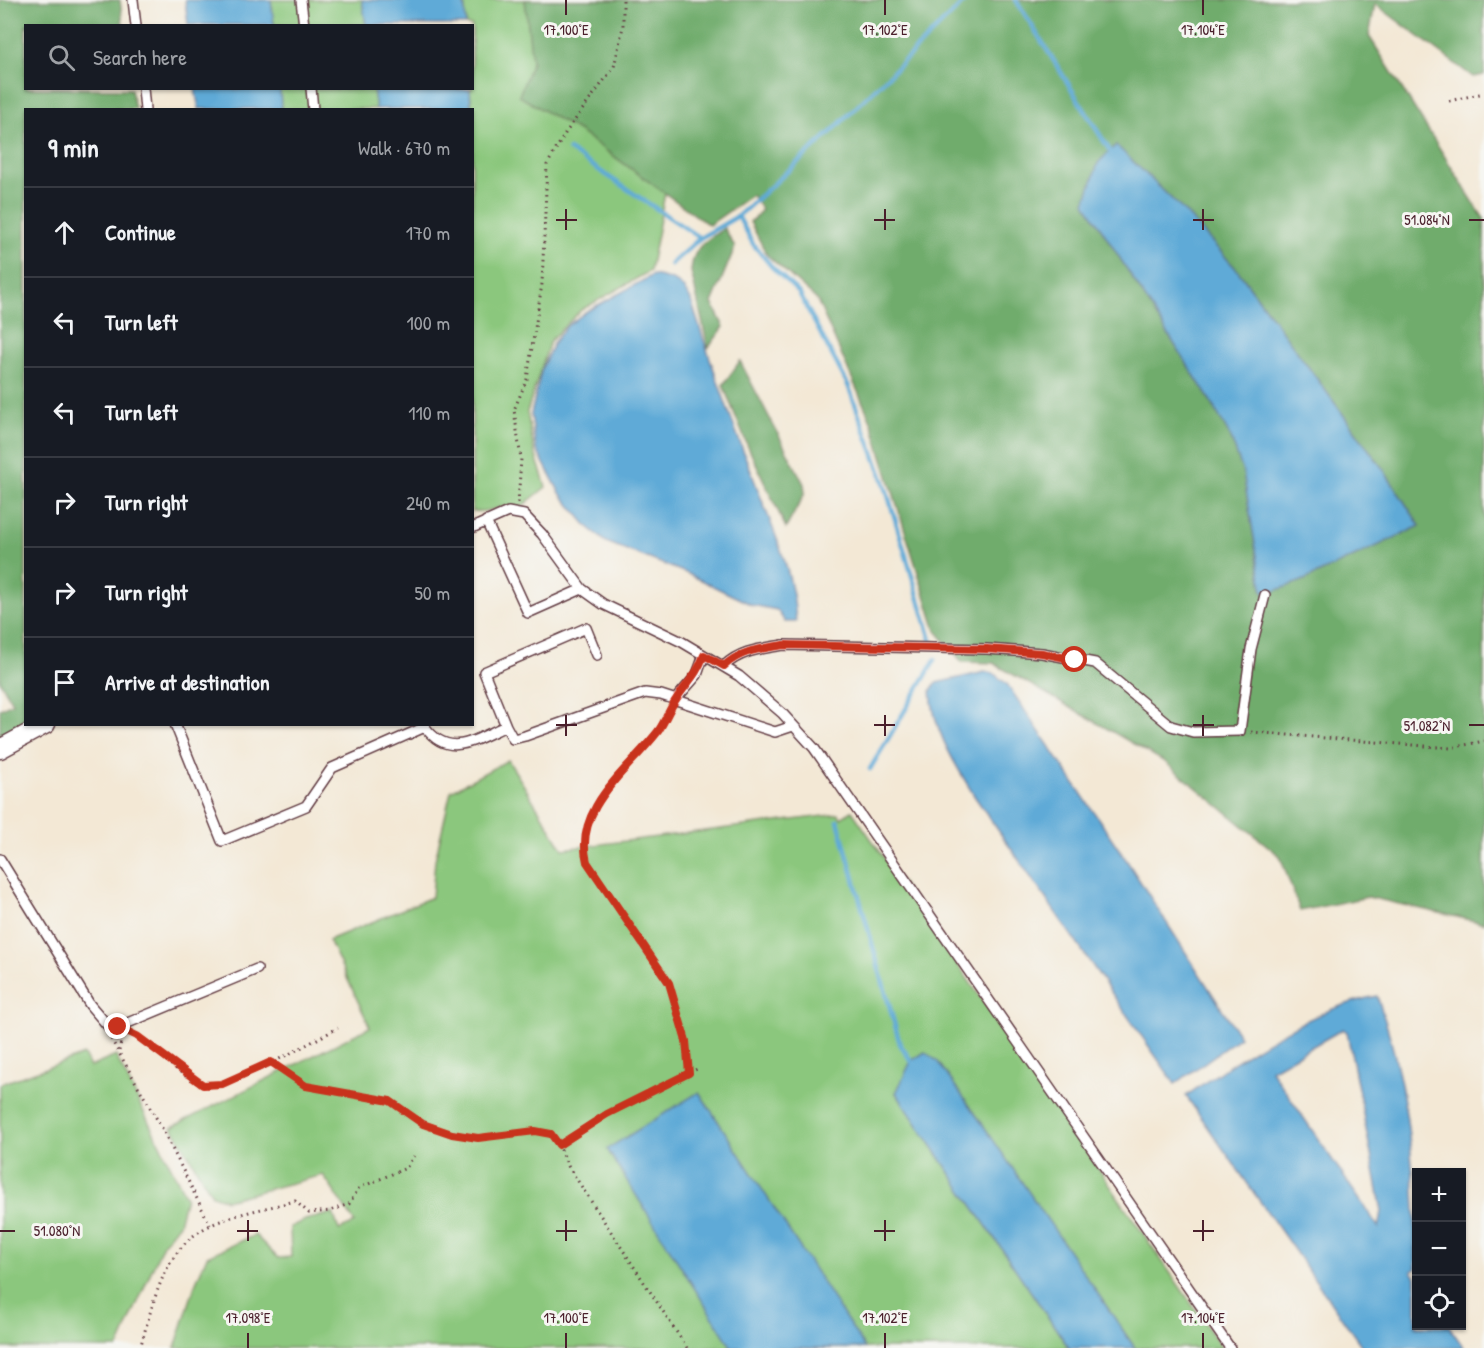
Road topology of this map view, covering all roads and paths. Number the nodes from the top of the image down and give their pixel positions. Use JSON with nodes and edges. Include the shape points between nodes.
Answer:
{"nodes":[{"id":1,"x":133,"y":0,"type":"edge"},
{"id":2,"x":301,"y":0,"type":"edge"},
{"id":3,"x":623,"y":0,"type":"edge"},
{"id":4,"x":136,"y":24,"type":"edge"},
{"id":5,"x":304,"y":24,"type":"edge"},
{"id":6,"x":143,"y":90,"type":"edge"},
{"id":7,"x":311,"y":90,"type":"edge"},
{"id":8,"x":1484,"y":93,"type":"edge"},
{"id":9,"x":1449,"y":101,"type":"dead end"},
{"id":10,"x":145,"y":108,"type":"edge"},
{"id":11,"x":313,"y":108,"type":"edge"},
{"id":12,"x":518,"y":514,"type":"junction"},
{"id":13,"x":486,"y":521,"type":"junction"},
{"id":14,"x":474,"y":527,"type":"edge"},
{"id":15,"x":582,"y":590,"type":"junction"},
{"id":16,"x":1265,"y":595,"type":"dead end"},
{"id":17,"x":597,"y":655,"type":"dead end"},
{"id":18,"x":704,"y":655,"type":"junction"},
{"id":19,"x":724,"y":666,"type":"junction"},
{"id":20,"x":675,"y":700,"type":"junction"},
{"id":21,"x":42,"y":726,"type":"edge"},
{"id":22,"x":176,"y":726,"type":"edge"},
{"id":23,"x":423,"y":726,"type":"edge"},
{"id":24,"x":426,"y":726,"type":"edge"},
{"id":25,"x":507,"y":726,"type":"junction"},
{"id":26,"x":794,"y":726,"type":"junction"},
{"id":27,"x":1240,"y":731,"type":"junction"},
{"id":28,"x":1484,"y":741,"type":"edge"},
{"id":29,"x":0,"y":749,"type":"edge"},
{"id":30,"x":0,"y":859,"type":"edge"},
{"id":31,"x":257,"y":969,"type":"dead end"},
{"id":32,"x":113,"y":1027,"type":"junction"},
{"id":33,"x":338,"y":1028,"type":"dead end"},
{"id":34,"x":271,"y":1062,"type":"junction"},
{"id":35,"x":699,"y":1068,"type":"dead end"},
{"id":36,"x":689,"y":1073,"type":"junction"},
{"id":37,"x":559,"y":1145,"type":"junction"},
{"id":38,"x":414,"y":1156,"type":"dead end"},
{"id":39,"x":210,"y":1225,"type":"junction"},
{"id":40,"x":140,"y":1348,"type":"edge"},
{"id":41,"x":687,"y":1348,"type":"edge"},
{"id":42,"x":1230,"y":1348,"type":"edge"}],
"edges":[{"from":1,"to":4,"type":"lane"},
{"from":2,"to":5,"type":"lane"},
{"from":3,"to":12,"type":"path","via":[[623,27],[614,67],[547,165],[543,284],[527,379],[514,410],[521,459]]},
{"from":6,"to":10,"type":"lane"},
{"from":7,"to":11,"type":"lane"},
{"from":8,"to":9,"type":"path"},
{"from":12,"to":13,"type":"lane","via":[[508,512]]},
{"from":12,"to":15,"type":"lane","via":[[524,515],[542,534]]},
{"from":13,"to":14,"type":"lane"},
{"from":13,"to":15,"type":"lane","via":[[528,613]]},
{"from":15,"to":18,"type":"lane"},
{"from":16,"to":27,"type":"lane","via":[[1251,649]]},
{"from":17,"to":25,"type":"lane","via":[[586,628],[484,672]]},
{"from":18,"to":19,"type":"lane"},
{"from":18,"to":20,"type":"lane","via":[[697,675]]},
{"from":19,"to":26,"type":"lane"},
{"from":19,"to":27,"type":"lane","via":[[734,656],[750,650],[783,645],[1042,653],[1095,663],[1171,726],[1193,732]]},
{"from":20,"to":25,"type":"lane","via":[[645,693],[513,739]]},
{"from":20,"to":26,"type":"lane","via":[[775,732]]},
{"from":20,"to":36,"type":"path","via":[[660,729],[605,793],[590,816],[583,841],[587,862],[669,983],[686,1041]]},
{"from":21,"to":29,"type":"street"},
{"from":22,"to":23,"type":"lane","via":[[222,841],[306,806],[332,768]]},
{"from":24,"to":25,"type":"lane","via":[[434,739],[449,746]]},
{"from":26,"to":42,"type":"lane","via":[[814,748]]},
{"from":27,"to":28,"type":"path","via":[[1450,747]]},
{"from":30,"to":32,"type":"lane","via":[[90,1005]]},
{"from":31,"to":32,"type":"lane"},
{"from":32,"to":34,"type":"path","via":[[137,1036],[203,1085],[222,1084]]},
{"from":32,"to":39,"type":"path","via":[[112,1040]]},
{"from":33,"to":34,"type":"path"},
{"from":34,"to":37,"type":"path","via":[[306,1086],[390,1101],[423,1124],[452,1134],[478,1138],[535,1131],[551,1134]]},
{"from":35,"to":36,"type":"path"},
{"from":36,"to":37,"type":"path","via":[[607,1114]]},
{"from":37,"to":41,"type":"path","via":[[568,1166]]},
{"from":38,"to":39,"type":"path","via":[[406,1168],[360,1188],[349,1204],[342,1207],[309,1213],[295,1201]]},
{"from":39,"to":40,"type":"path","via":[[174,1254]]}]}
